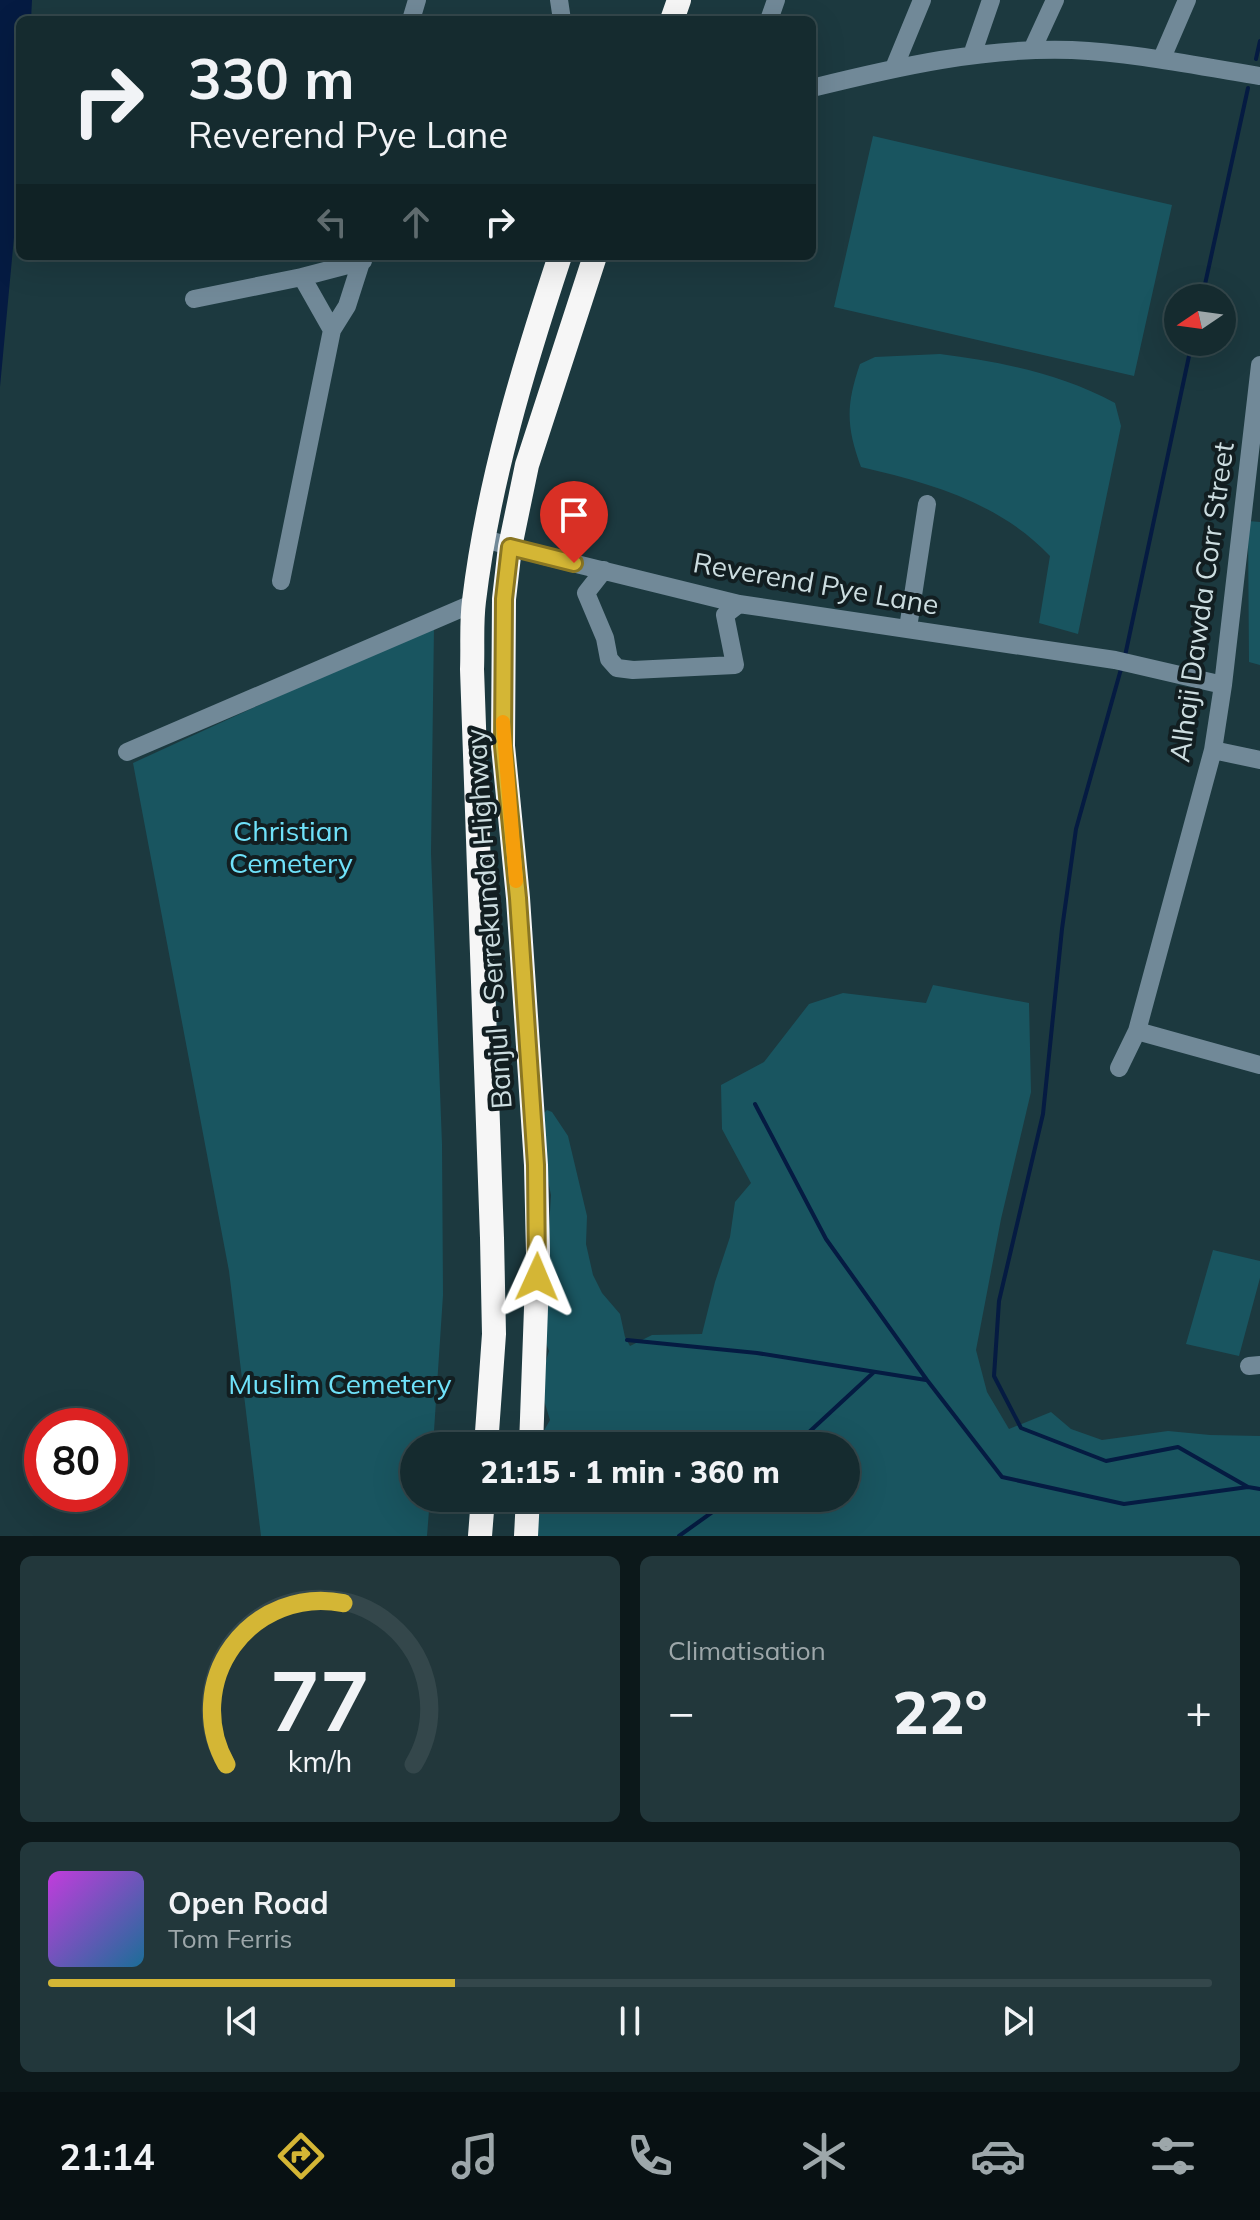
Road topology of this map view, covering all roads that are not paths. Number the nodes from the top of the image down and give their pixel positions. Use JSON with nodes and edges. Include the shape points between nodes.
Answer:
{"nodes":[{"id":1,"x":922,"y":0,"type":"edge"},
{"id":2,"x":991,"y":0,"type":"edge"},
{"id":3,"x":1055,"y":0,"type":"edge"},
{"id":4,"x":1187,"y":0,"type":"edge"},
{"id":5,"x":1032,"y":50,"type":"junction"},
{"id":6,"x":972,"y":55,"type":"junction"},
{"id":7,"x":1162,"y":58,"type":"junction"},
{"id":8,"x":894,"y":68,"type":"junction"},
{"id":9,"x":1260,"y":76,"type":"edge"},
{"id":10,"x":816,"y":87,"type":"edge"},
{"id":11,"x":357,"y":260,"type":"edge"},
{"id":12,"x":362,"y":260,"type":"edge"},
{"id":13,"x":559,"y":260,"type":"edge"},
{"id":14,"x":594,"y":260,"type":"edge"},
{"id":15,"x":302,"y":277,"type":"junction"},
{"id":16,"x":194,"y":299,"type":"dead end"},
{"id":17,"x":332,"y":330,"type":"junction"},
{"id":18,"x":1260,"y":365,"type":"edge"},
{"id":19,"x":927,"y":504,"type":"dead end"},
{"id":20,"x":485,"y":539,"type":"junction"},
{"id":21,"x":510,"y":547,"type":"junction"},
{"id":22,"x":604,"y":570,"type":"junction"},
{"id":23,"x":281,"y":581,"type":"dead end"},
{"id":24,"x":474,"y":603,"type":"junction"},
{"id":25,"x":739,"y":604,"type":"junction"},
{"id":26,"x":908,"y":628,"type":"junction"},
{"id":27,"x":1223,"y":685,"type":"junction"},
{"id":28,"x":1213,"y":750,"type":"junction"},
{"id":29,"x":127,"y":752,"type":"dead end"},
{"id":30,"x":1260,"y":760,"type":"edge"},
{"id":31,"x":518,"y":898,"type":"junction"},
{"id":32,"x":479,"y":905,"type":"junction"},
{"id":33,"x":1137,"y":1031,"type":"junction"},
{"id":34,"x":1260,"y":1065,"type":"edge"},
{"id":35,"x":1119,"y":1068,"type":"dead end"},
{"id":36,"x":487,"y":1432,"type":"edge"},
{"id":37,"x":532,"y":1432,"type":"edge"},
{"id":38,"x":482,"y":1512,"type":"edge"},
{"id":39,"x":527,"y":1512,"type":"edge"},
{"id":40,"x":480,"y":1536,"type":"edge"},
{"id":41,"x":526,"y":1536,"type":"edge"}],
"edges":[{"from":1,"to":8,"type":"street"},
{"from":2,"to":6,"type":"street"},
{"from":3,"to":5,"type":"street"},
{"from":4,"to":7,"type":"street"},
{"from":5,"to":6,"type":"street"},
{"from":5,"to":7,"type":"street"},
{"from":6,"to":8,"type":"street"},
{"from":7,"to":9,"type":"street"},
{"from":8,"to":10,"type":"street"},
{"from":11,"to":15,"type":"street"},
{"from":12,"to":17,"type":"street","via":[[347,306]]},
{"from":13,"to":20,"type":"highway","name":"Banjul - Serrekunda Highway","via":[[512,417]]},
{"from":14,"to":21,"type":"highway","name":"Banjul - Serrekunda Highway","via":[[527,465]]},
{"from":15,"to":16,"type":"street"},
{"from":15,"to":17,"type":"street"},
{"from":17,"to":23,"type":"street"},
{"from":18,"to":27,"type":"street","name":"Alhaji Dawda Corr Street"},
{"from":19,"to":26,"type":"street"},
{"from":20,"to":21,"type":"street","name":"Reverend Pye Lane"},
{"from":20,"to":24,"type":"highway","name":"Banjul - Serrekunda Highway"},
{"from":21,"to":22,"type":"street","name":"Reverend Pye Lane"},
{"from":21,"to":31,"type":"highway","name":"Banjul - Serrekunda Highway","via":[[504,599],[503,746]]},
{"from":22,"to":25,"type":"street","name":"Reverend Pye Lane"},
{"from":22,"to":25,"type":"street","via":[[586,593],[617,668],[735,665],[725,615]]},
{"from":24,"to":29,"type":"street"},
{"from":24,"to":32,"type":"highway","name":"Banjul - Serrekunda Highway"},
{"from":25,"to":26,"type":"street","name":"Reverend Pye Lane"},
{"from":26,"to":27,"type":"street","name":"Reverend Pye Lane","via":[[1134,663]]},
{"from":27,"to":28,"type":"street","name":"Alhaji Dawda Corr Street"},
{"from":28,"to":30,"type":"street"},
{"from":28,"to":33,"type":"street","name":"Alhaji Dawda Corr Street"},
{"from":31,"to":32,"type":"highway"},
{"from":31,"to":37,"type":"highway","name":"Banjul - Serrekunda Highway","via":[[536,1165]]},
{"from":32,"to":36,"type":"highway","name":"Banjul - Serrekunda Highway","via":[[494,1334]]},
{"from":33,"to":34,"type":"street"},
{"from":33,"to":35,"type":"street","name":"Alhaji Dawda Corr Street"},
{"from":38,"to":40,"type":"highway"},
{"from":39,"to":41,"type":"highway"}]}
